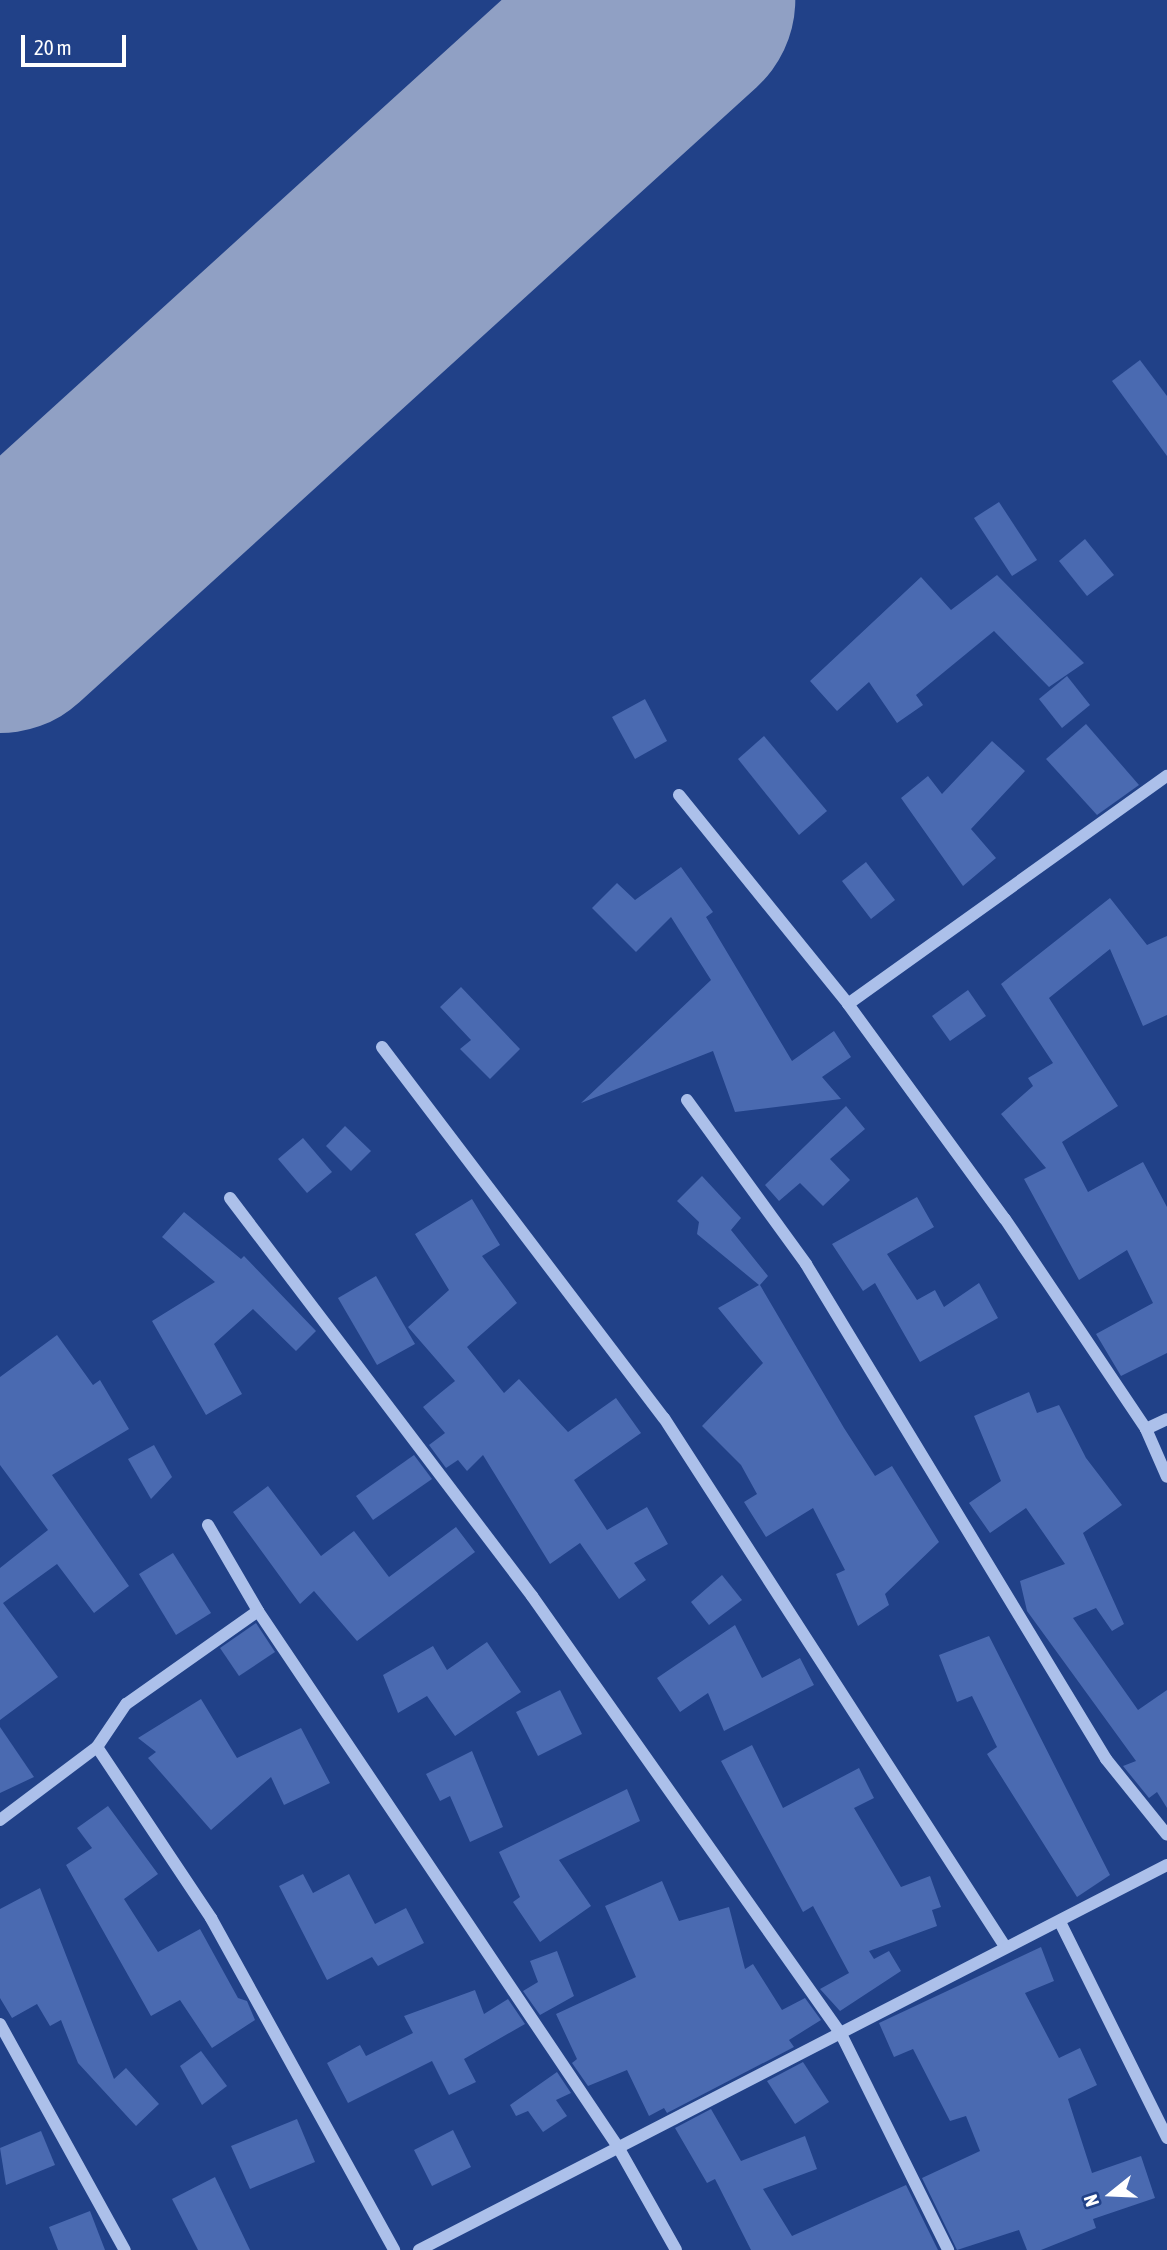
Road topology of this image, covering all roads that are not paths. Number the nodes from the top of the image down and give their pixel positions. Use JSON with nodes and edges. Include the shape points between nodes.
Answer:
{"nodes":[{"id":1,"x":1167,"y":776,"type":"edge"},
{"id":2,"x":679,"y":795,"type":"dead end"},
{"id":3,"x":848,"y":1004,"type":"junction"},
{"id":4,"x":382,"y":1047,"type":"dead end"},
{"id":5,"x":687,"y":1100,"type":"dead end"},
{"id":6,"x":230,"y":1198,"type":"dead end"},
{"id":7,"x":1167,"y":1419,"type":"edge"},
{"id":8,"x":1146,"y":1429,"type":"junction"},
{"id":9,"x":1167,"y":1477,"type":"edge"},
{"id":10,"x":208,"y":1525,"type":"dead end"},
{"id":11,"x":258,"y":1611,"type":"junction"},
{"id":12,"x":97,"y":1747,"type":"junction"},
{"id":13,"x":0,"y":1820,"type":"edge"},
{"id":14,"x":1167,"y":1835,"type":"edge"},
{"id":15,"x":1167,"y":1865,"type":"edge"},
{"id":16,"x":1061,"y":1924,"type":"junction"},
{"id":17,"x":1003,"y":1945,"type":"junction"},
{"id":18,"x":0,"y":2024,"type":"edge"},
{"id":19,"x":841,"y":2034,"type":"junction"},
{"id":20,"x":1167,"y":2138,"type":"edge"},
{"id":21,"x":618,"y":2147,"type":"junction"},
{"id":22,"x":125,"y":2250,"type":"edge"},
{"id":23,"x":394,"y":2250,"type":"edge"},
{"id":24,"x":419,"y":2250,"type":"edge"},
{"id":25,"x":676,"y":2250,"type":"edge"},
{"id":26,"x":948,"y":2250,"type":"edge"}],
"edges":[{"from":1,"to":3,"type":"street"},
{"from":2,"to":3,"type":"street"},
{"from":3,"to":8,"type":"street","via":[[1006,1219]]},
{"from":4,"to":17,"type":"street","via":[[663,1418]]},
{"from":5,"to":14,"type":"street","via":[[806,1264],[1105,1759]]},
{"from":6,"to":19,"type":"street","via":[[532,1596]]},
{"from":7,"to":8,"type":"street"},
{"from":8,"to":9,"type":"street"},
{"from":10,"to":11,"type":"street"},
{"from":11,"to":12,"type":"street","via":[[126,1704]]},
{"from":11,"to":21,"type":"street"},
{"from":12,"to":13,"type":"street"},
{"from":12,"to":23,"type":"street","via":[[211,1918]]},
{"from":15,"to":16,"type":"street"},
{"from":16,"to":17,"type":"street"},
{"from":16,"to":20,"type":"street"},
{"from":17,"to":19,"type":"street"},
{"from":18,"to":22,"type":"street"},
{"from":19,"to":21,"type":"street"},
{"from":19,"to":26,"type":"street"},
{"from":21,"to":24,"type":"street"},
{"from":21,"to":25,"type":"street"}]}
